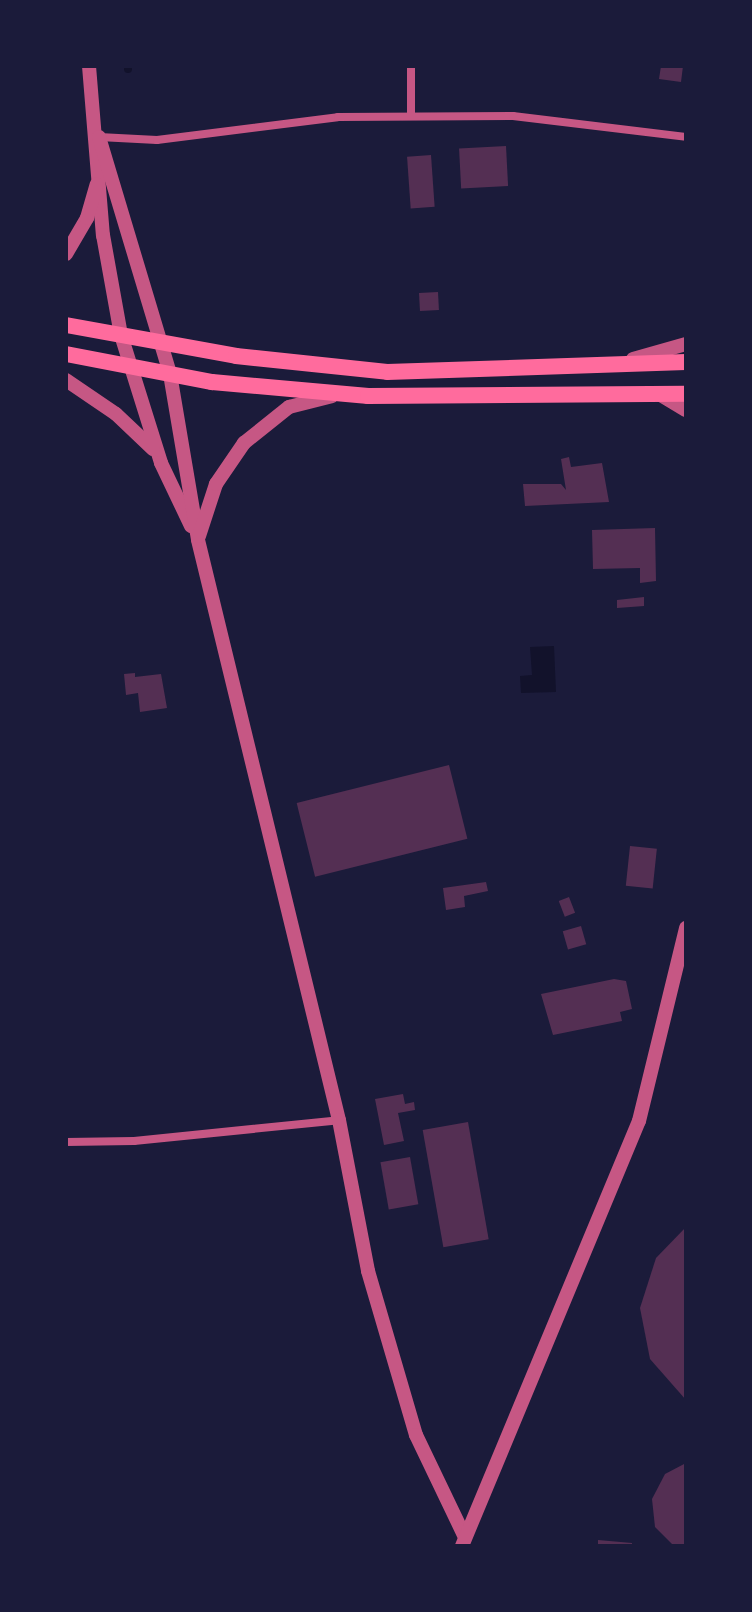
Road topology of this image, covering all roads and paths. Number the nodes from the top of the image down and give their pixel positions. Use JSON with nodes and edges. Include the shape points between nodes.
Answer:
{"nodes":[{"id":1,"x":89,"y":66,"type":"edge"},
{"id":2,"x":411,"y":66,"type":"edge"},
{"id":3,"x":411,"y":116,"type":"junction"},
{"id":4,"x":99,"y":137,"type":"junction"},
{"id":5,"x":686,"y":137,"type":"edge"},
{"id":6,"x":101,"y":172,"type":"junction"},
{"id":7,"x":66,"y":254,"type":"edge"},
{"id":8,"x":66,"y":325,"type":"edge"},
{"id":9,"x":121,"y":335,"type":"junction"},
{"id":10,"x":159,"y":342,"type":"junction"},
{"id":11,"x":686,"y":344,"type":"edge"},
{"id":12,"x":66,"y":354,"type":"edge"},
{"id":13,"x":627,"y":361,"type":"junction"},
{"id":14,"x":686,"y":362,"type":"edge"},
{"id":15,"x":131,"y":367,"type":"junction"},
{"id":16,"x":170,"y":374,"type":"junction"},
{"id":17,"x":66,"y":380,"type":"edge"},
{"id":18,"x":343,"y":394,"type":"junction"},
{"id":19,"x":659,"y":394,"type":"junction"},
{"id":20,"x":686,"y":394,"type":"edge"},
{"id":21,"x":686,"y":410,"type":"edge"},
{"id":22,"x":161,"y":463,"type":"junction"},
{"id":23,"x":198,"y":540,"type":"junction"},
{"id":24,"x":686,"y":928,"type":"edge"},
{"id":25,"x":339,"y":1120,"type":"junction"},
{"id":26,"x":66,"y":1142,"type":"edge"},
{"id":27,"x":463,"y":1540,"type":"edge"}],
"edges":[{"from":1,"to":4,"type":"street"},
{"from":2,"to":3,"type":"street"},
{"from":3,"to":4,"type":"street","via":[[338,117],[157,140]]},
{"from":3,"to":5,"type":"street","via":[[513,116]]},
{"from":4,"to":6,"type":"street"},
{"from":4,"to":10,"type":"street"},
{"from":6,"to":7,"type":"street","via":[[87,218]]},
{"from":6,"to":9,"type":"street","via":[[103,235]]},
{"from":8,"to":9,"type":"main road"},
{"from":9,"to":10,"type":"main road"},
{"from":9,"to":15,"type":"street"},
{"from":10,"to":13,"type":"main road","via":[[387,372]]},
{"from":10,"to":16,"type":"street"},
{"from":11,"to":13,"type":"street"},
{"from":12,"to":15,"type":"main road"},
{"from":13,"to":14,"type":"main road"},
{"from":15,"to":16,"type":"main road"},
{"from":15,"to":22,"type":"street"},
{"from":16,"to":18,"type":"main road"},
{"from":16,"to":23,"type":"street"},
{"from":17,"to":22,"type":"street","via":[[145,437]]},
{"from":18,"to":19,"type":"main road"},
{"from":18,"to":23,"type":"street","via":[[289,407],[244,443],[216,484]]},
{"from":19,"to":20,"type":"main road"},
{"from":19,"to":21,"type":"street"},
{"from":22,"to":23,"type":"street"},
{"from":23,"to":25,"type":"street"},
{"from":24,"to":27,"type":"street","via":[[639,1121]]},
{"from":25,"to":26,"type":"street","via":[[134,1141]]},
{"from":25,"to":27,"type":"street","via":[[368,1271],[416,1435]]}]}
